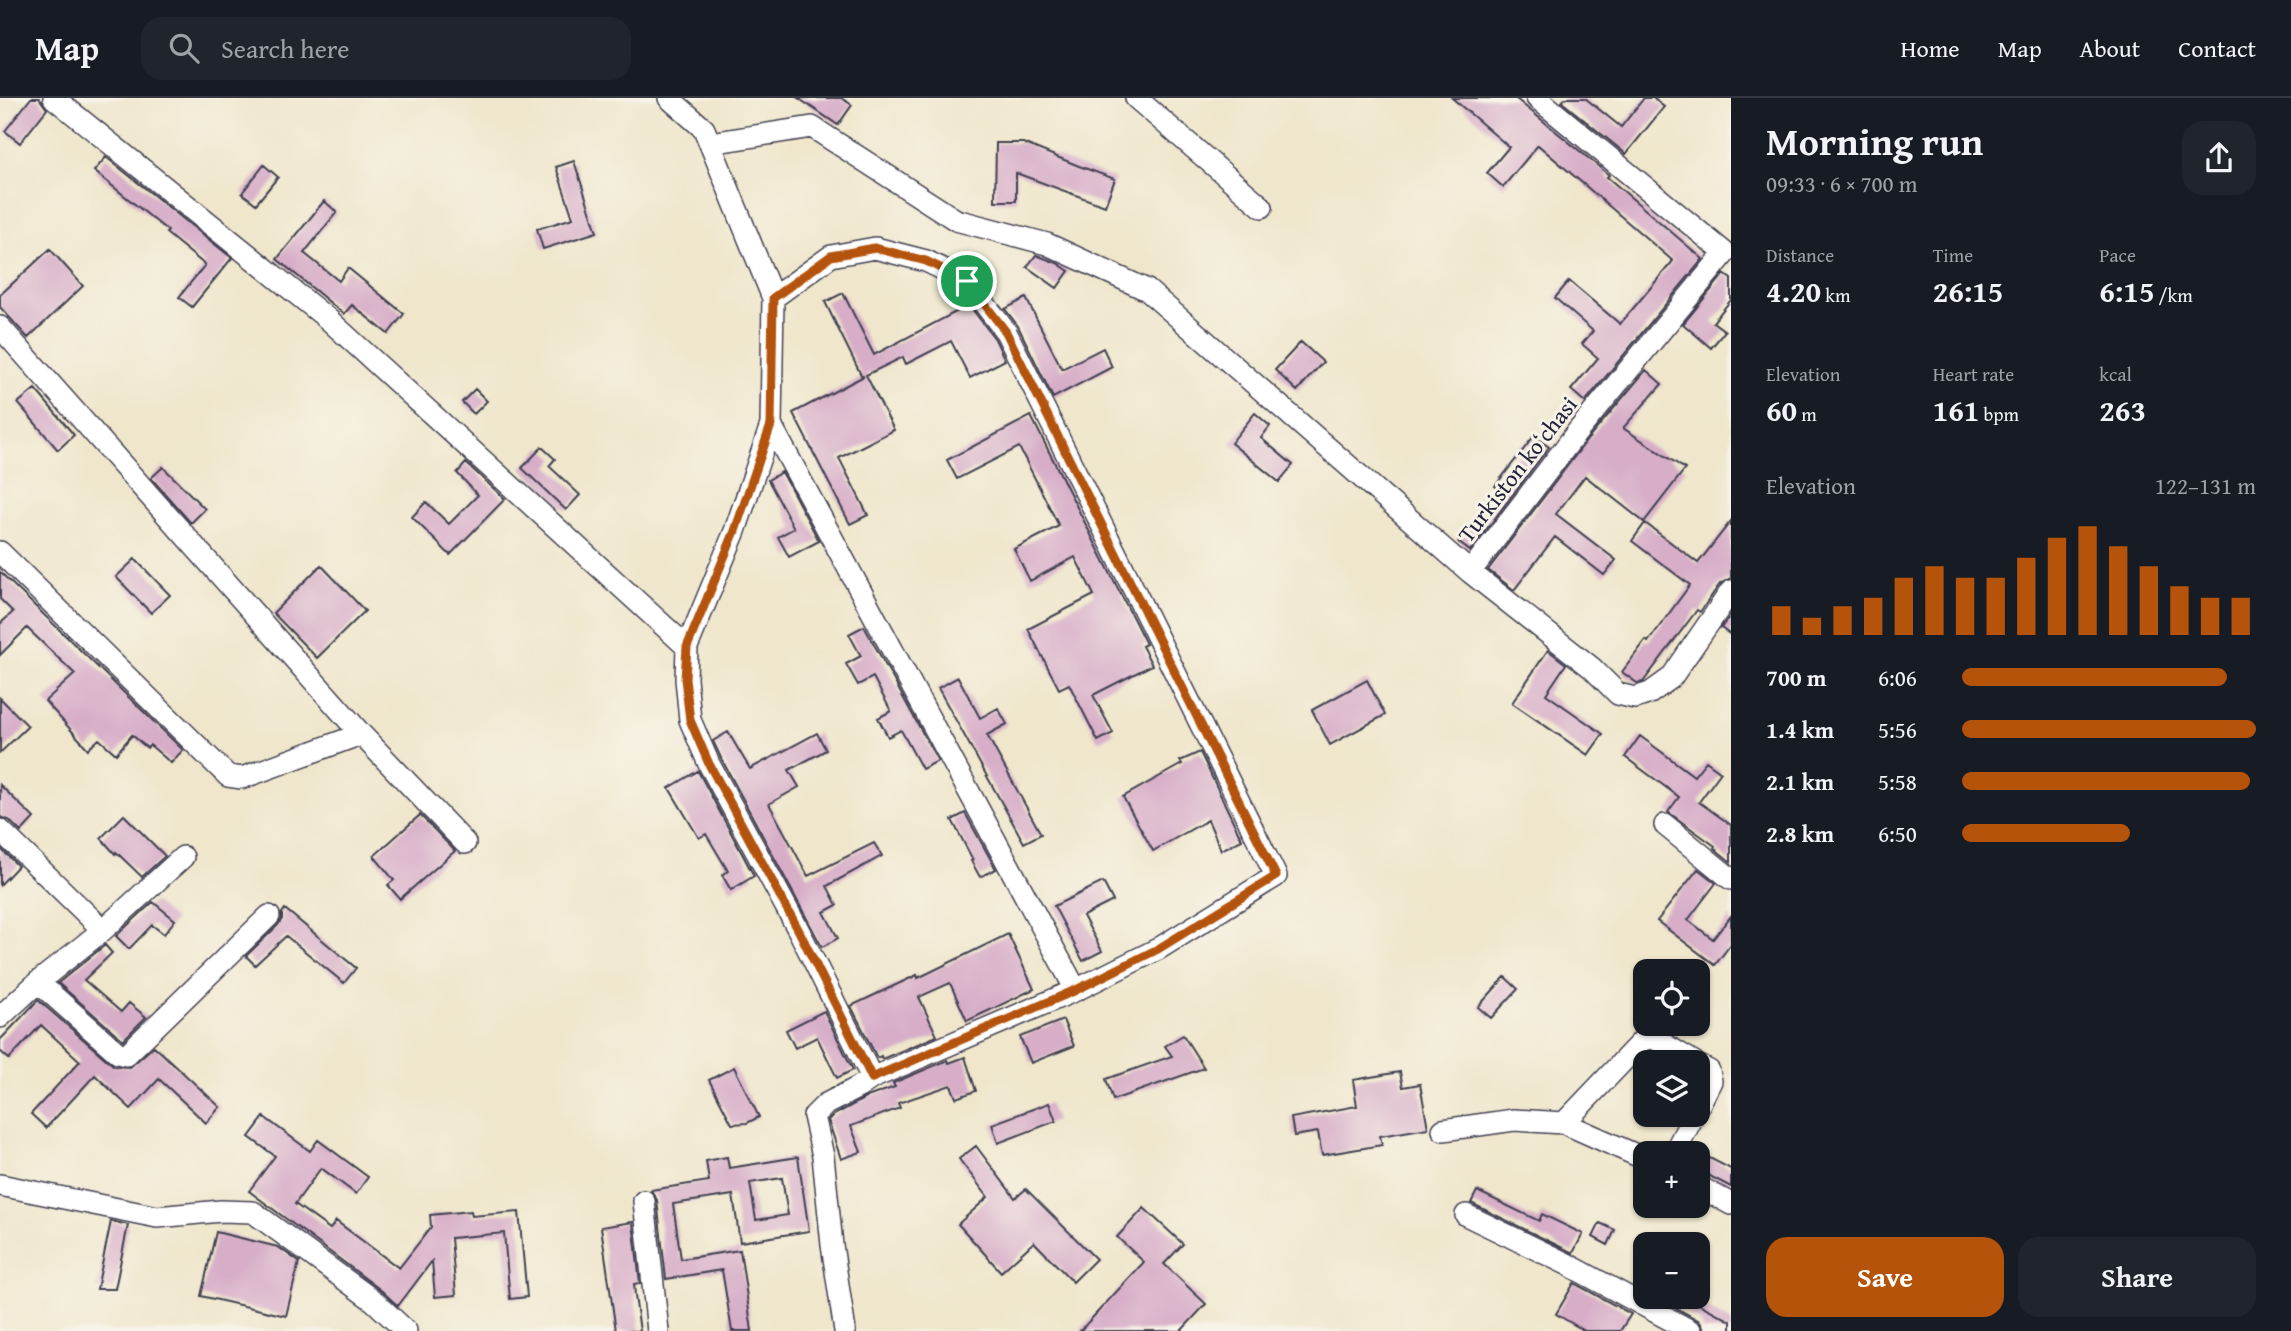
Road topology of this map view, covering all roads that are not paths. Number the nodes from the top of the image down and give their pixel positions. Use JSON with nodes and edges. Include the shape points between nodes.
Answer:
{"nodes":[{"id":1,"x":54,"y":98,"type":"edge"},
{"id":2,"x":668,"y":98,"type":"edge"},
{"id":3,"x":1136,"y":98,"type":"edge"},
{"id":4,"x":1537,"y":98,"type":"edge"},
{"id":5,"x":710,"y":143,"type":"junction"},
{"id":6,"x":1262,"y":207,"type":"dead end"},
{"id":7,"x":773,"y":298,"type":"junction"},
{"id":8,"x":0,"y":327,"type":"edge"},
{"id":9,"x":771,"y":425,"type":"junction"},
{"id":10,"x":0,"y":552,"type":"edge"},
{"id":11,"x":1470,"y":572,"type":"junction"},
{"id":12,"x":1731,"y":591,"type":"edge"},
{"id":13,"x":687,"y":647,"type":"junction"},
{"id":14,"x":361,"y":734,"type":"junction"},
{"id":15,"x":1665,"y":825,"type":"dead end"},
{"id":16,"x":0,"y":830,"type":"edge"},
{"id":17,"x":465,"y":843,"type":"dead end"},
{"id":18,"x":183,"y":858,"type":"dead end"},
{"id":19,"x":1731,"y":879,"type":"edge"},
{"id":20,"x":268,"y":916,"type":"dead end"},
{"id":21,"x":103,"y":930,"type":"junction"},
{"id":22,"x":38,"y":982,"type":"junction"},
{"id":23,"x":1076,"y":990,"type":"junction"},
{"id":24,"x":0,"y":1017,"type":"edge"},
{"id":25,"x":1633,"y":1050,"type":"edge"},
{"id":26,"x":1674,"y":1050,"type":"edge"},
{"id":27,"x":1633,"y":1051,"type":"edge"},
{"id":28,"x":872,"y":1078,"type":"junction"},
{"id":29,"x":1564,"y":1123,"type":"junction"},
{"id":30,"x":1443,"y":1130,"type":"dead end"},
{"id":31,"x":1633,"y":1154,"type":"edge"},
{"id":32,"x":0,"y":1185,"type":"edge"},
{"id":33,"x":1710,"y":1193,"type":"edge"},
{"id":34,"x":644,"y":1201,"type":"dead end"},
{"id":35,"x":1731,"y":1204,"type":"edge"},
{"id":36,"x":1466,"y":1215,"type":"dead end"},
{"id":37,"x":402,"y":1327,"type":"edge"},
{"id":38,"x":376,"y":1331,"type":"edge"},
{"id":39,"x":658,"y":1331,"type":"edge"},
{"id":40,"x":845,"y":1331,"type":"edge"},
{"id":41,"x":1691,"y":1331,"type":"edge"}],
"edges":[{"from":1,"to":13,"type":"street","via":[[328,320]]},
{"from":2,"to":5,"type":"street","via":[[704,129]]},
{"from":3,"to":6,"type":"street"},
{"from":4,"to":11,"type":"street","name":"Turkiston koʻchasi","via":[[1725,253],[1578,431]]},
{"from":5,"to":7,"type":"street"},
{"from":5,"to":11,"type":"street","via":[[812,127],[956,220],[1047,244],[1147,290]]},
{"from":7,"to":9,"type":"street"},
{"from":7,"to":23,"type":"street","via":[[831,256],[875,248],[926,261],[967,281],[1006,332],[1276,876],[1158,949]]},
{"from":8,"to":14,"type":"street"},
{"from":9,"to":13,"type":"street","via":[[735,531]]},
{"from":9,"to":23,"type":"street"},
{"from":10,"to":14,"type":"street","via":[[228,776],[242,778]]},
{"from":11,"to":12,"type":"street","name":"Turkiston koʻchasi","via":[[1592,668],[1618,694],[1635,698],[1671,677]]},
{"from":13,"to":28,"type":"street","via":[[690,720],[699,742]]},
{"from":14,"to":17,"type":"street"},
{"from":15,"to":19,"type":"street"},
{"from":16,"to":21,"type":"street"},
{"from":18,"to":21,"type":"street"},
{"from":20,"to":22,"type":"street","via":[[126,1055],[118,1053]]},
{"from":21,"to":22,"type":"street"},
{"from":22,"to":24,"type":"street"},
{"from":23,"to":28,"type":"street"},
{"from":25,"to":26,"type":"street","via":[[1652,1037]]},
{"from":27,"to":29,"type":"street"},
{"from":28,"to":40,"type":"street","via":[[814,1116]]},
{"from":29,"to":30,"type":"street","via":[[1514,1120]]},
{"from":29,"to":31,"type":"street"},
{"from":32,"to":37,"type":"street","via":[[157,1217],[253,1212]]},
{"from":33,"to":35,"type":"street"},
{"from":34,"to":39,"type":"street"},
{"from":36,"to":41,"type":"street"},
{"from":37,"to":38,"type":"street"}]}
